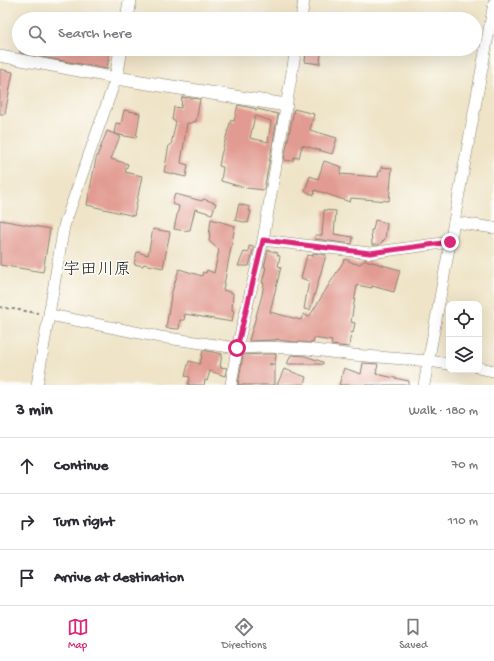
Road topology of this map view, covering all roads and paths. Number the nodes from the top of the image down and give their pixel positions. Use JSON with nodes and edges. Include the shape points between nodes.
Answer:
{"nodes":[{"id":1,"x":130,"y":0,"type":"edge"},
{"id":2,"x":304,"y":0,"type":"edge"},
{"id":3,"x":494,"y":3,"type":"edge"},
{"id":4,"x":128,"y":12,"type":"edge"},
{"id":5,"x":301,"y":12,"type":"edge"},
{"id":6,"x":492,"y":23,"type":"edge"},
{"id":7,"x":0,"y":56,"type":"edge"},
{"id":8,"x":120,"y":56,"type":"edge"},
{"id":9,"x":295,"y":56,"type":"edge"},
{"id":10,"x":116,"y":78,"type":"junction"},
{"id":11,"x":286,"y":105,"type":"junction"},
{"id":12,"x":454,"y":222,"type":"junction"},
{"id":13,"x":494,"y":228,"type":"edge"},
{"id":14,"x":263,"y":240,"type":"junction"},
{"id":15,"x":450,"y":242,"type":"junction"},
{"id":16,"x":0,"y":307,"type":"edge"},
{"id":17,"x":50,"y":315,"type":"junction"},
{"id":18,"x":237,"y":348,"type":"junction"},
{"id":19,"x":428,"y":361,"type":"junction"},
{"id":20,"x":446,"y":364,"type":"edge"},
{"id":21,"x":482,"y":369,"type":"edge"},
{"id":22,"x":494,"y":371,"type":"edge"},
{"id":23,"x":37,"y":385,"type":"edge"},
{"id":24,"x":231,"y":385,"type":"edge"},
{"id":25,"x":424,"y":385,"type":"edge"}],
"edges":[{"from":1,"to":4,"type":"street"},
{"from":2,"to":5,"type":"street"},
{"from":3,"to":6,"type":"street"},
{"from":6,"to":12,"type":"street"},
{"from":7,"to":10,"type":"street"},
{"from":8,"to":10,"type":"street"},
{"from":9,"to":11,"type":"street"},
{"from":10,"to":11,"type":"street"},
{"from":10,"to":17,"type":"street","via":[[64,226]]},
{"from":11,"to":14,"type":"street"},
{"from":12,"to":13,"type":"street"},
{"from":12,"to":15,"type":"street"},
{"from":14,"to":15,"type":"street","via":[[370,253]]},
{"from":14,"to":18,"type":"street"},
{"from":15,"to":19,"type":"street"},
{"from":16,"to":17,"type":"path"},
{"from":17,"to":18,"type":"street","via":[[160,337]]},
{"from":17,"to":23,"type":"street"},
{"from":18,"to":19,"type":"street","via":[[307,349]]},
{"from":18,"to":24,"type":"street"},
{"from":19,"to":20,"type":"street"},
{"from":19,"to":25,"type":"street"},
{"from":21,"to":22,"type":"street"}]}
